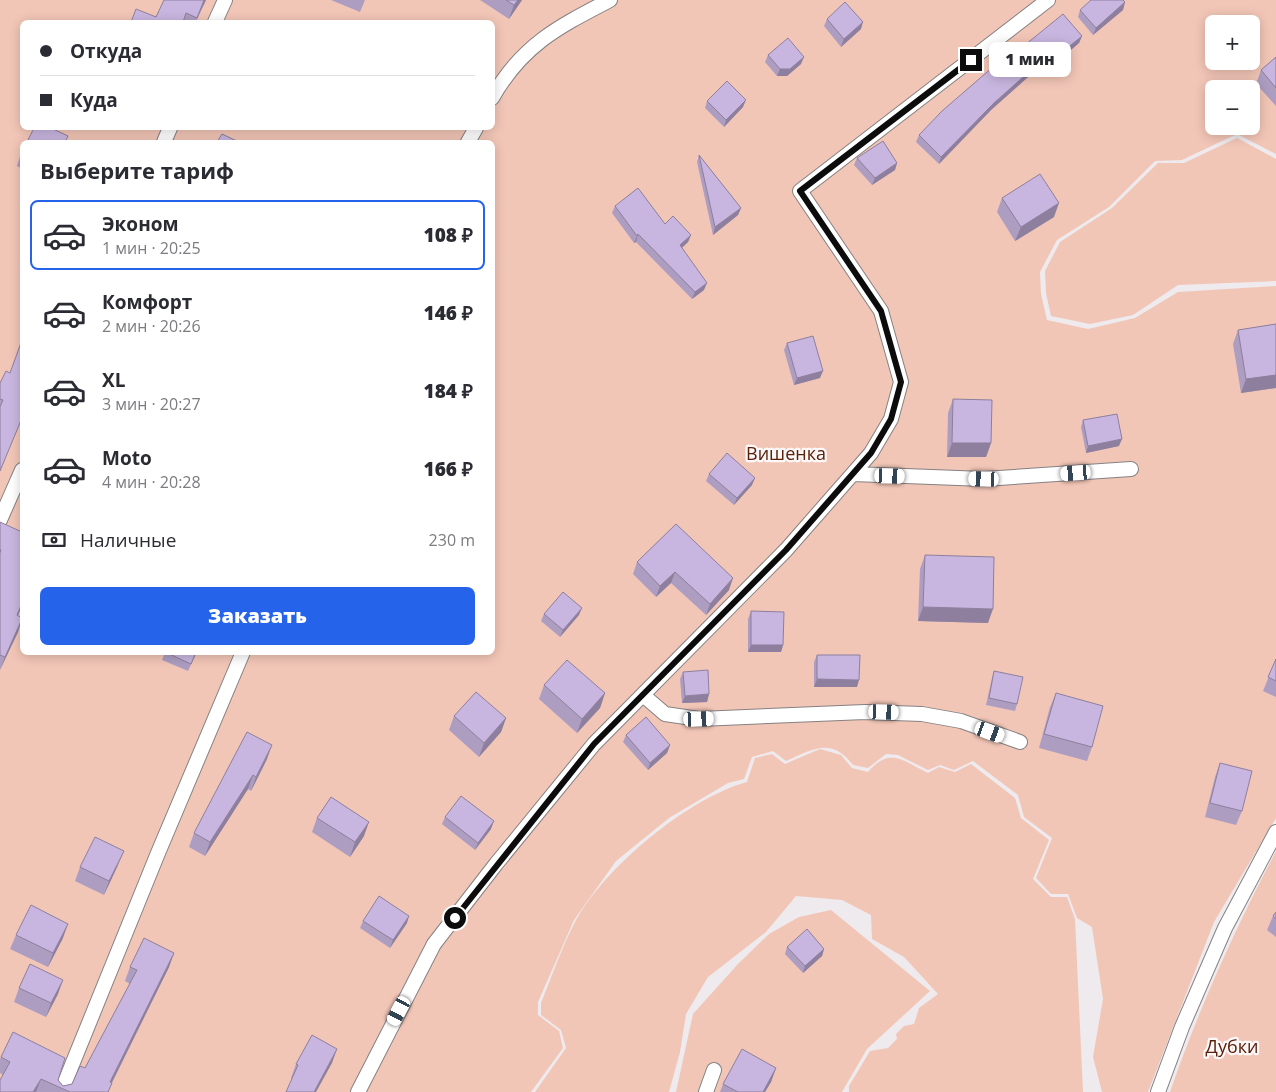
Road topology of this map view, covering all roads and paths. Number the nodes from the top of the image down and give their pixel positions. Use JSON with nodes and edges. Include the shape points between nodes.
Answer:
{"nodes":[{"id":1,"x":225,"y":0,"type":"edge"},
{"id":2,"x":610,"y":0,"type":"edge"},
{"id":3,"x":1048,"y":0,"type":"edge"},
{"id":4,"x":216,"y":20,"type":"edge"},
{"id":5,"x":495,"y":93,"type":"edge"},
{"id":6,"x":1131,"y":469,"type":"dead end"},
{"id":7,"x":853,"y":474,"type":"junction"},
{"id":8,"x":20,"y":475,"type":"edge"},
{"id":9,"x":0,"y":520,"type":"edge"},
{"id":10,"x":242,"y":655,"type":"edge"},
{"id":11,"x":643,"y":695,"type":"junction"},
{"id":12,"x":1020,"y":742,"type":"dead end"},
{"id":13,"x":1276,"y":832,"type":"edge"},
{"id":14,"x":714,"y":1070,"type":"dead end"},
{"id":15,"x":62,"y":1092,"type":"edge"},
{"id":16,"x":358,"y":1092,"type":"edge"},
{"id":17,"x":706,"y":1092,"type":"edge"},
{"id":18,"x":1158,"y":1092,"type":"edge"}],
"edges":[{"from":1,"to":4,"type":"lane"},
{"from":2,"to":5,"type":"lane","via":[[557,28],[524,53]]},
{"from":3,"to":7,"type":"lane","via":[[800,191],[881,311],[901,382],[891,419],[871,453]]},
{"from":6,"to":7,"type":"lane","via":[[984,479]]},
{"from":7,"to":11,"type":"lane","via":[[786,550]]},
{"from":8,"to":9,"type":"lane"},
{"from":10,"to":15,"type":"lane"},
{"from":11,"to":12,"type":"lane","via":[[665,714],[691,718],[865,712],[922,714],[961,721]]},
{"from":11,"to":16,"type":"lane","via":[[594,744],[434,944]]},
{"from":13,"to":18,"type":"lane","via":[[1225,928]]},
{"from":14,"to":17,"type":"lane"}]}
